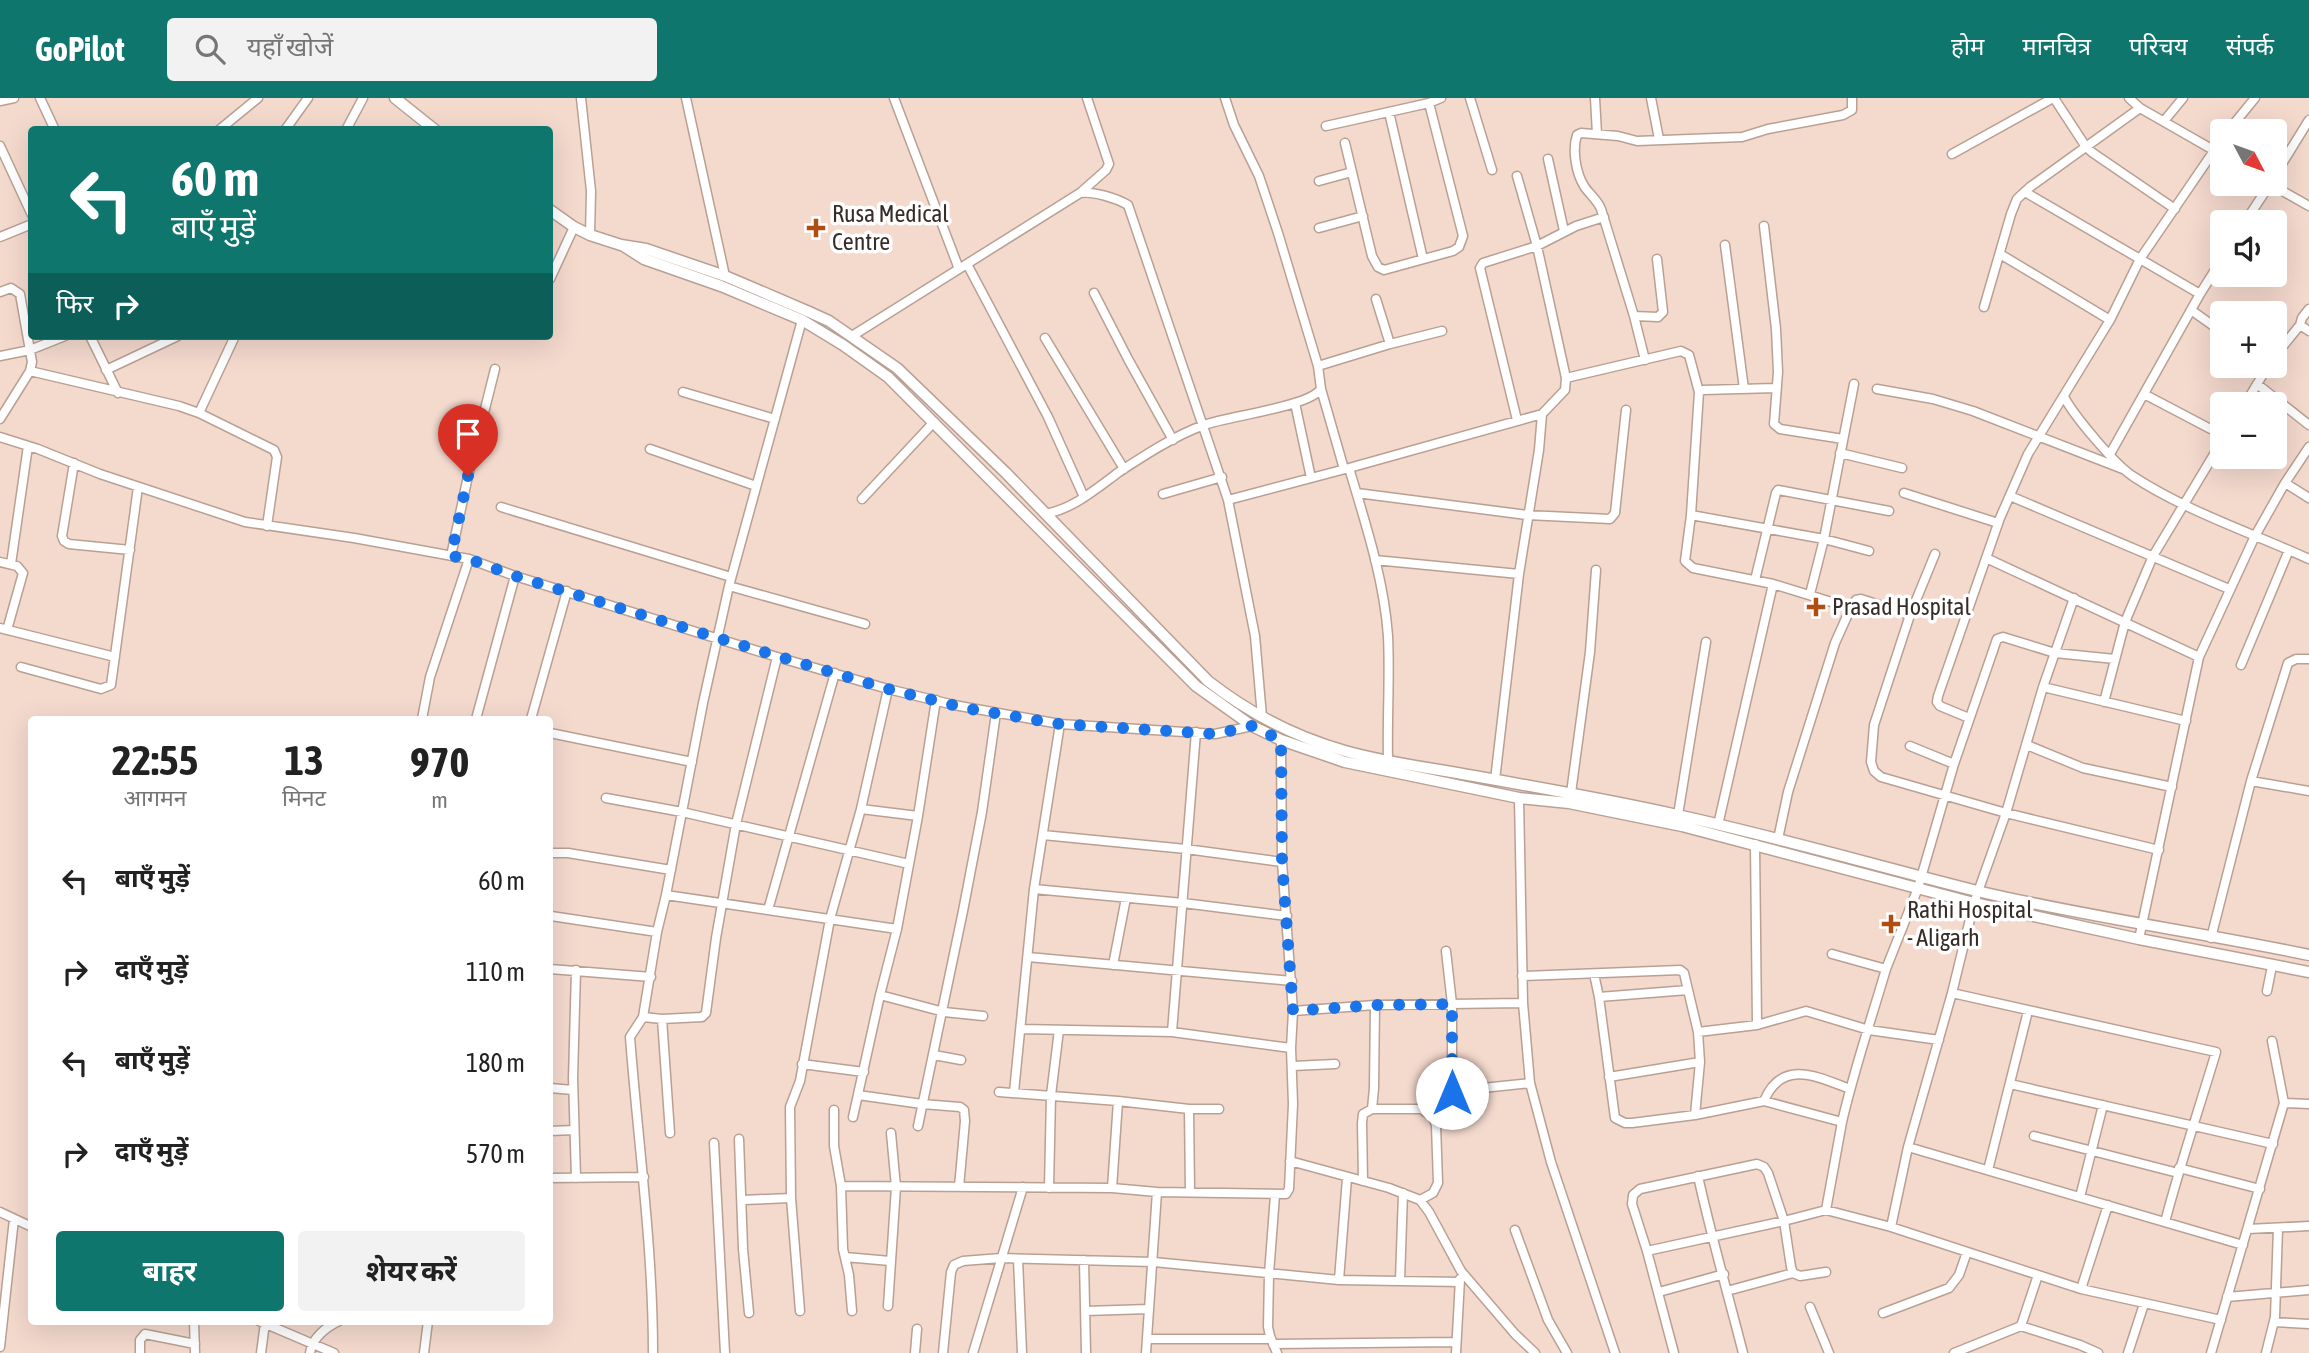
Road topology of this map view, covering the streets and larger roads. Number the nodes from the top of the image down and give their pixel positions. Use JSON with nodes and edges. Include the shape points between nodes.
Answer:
{"nodes":[{"id":1,"x":14,"y":98,"type":"edge"},
{"id":2,"x":40,"y":98,"type":"edge"},
{"id":3,"x":258,"y":98,"type":"edge"},
{"id":4,"x":308,"y":98,"type":"edge"},
{"id":5,"x":363,"y":98,"type":"edge"},
{"id":6,"x":395,"y":98,"type":"edge"},
{"id":7,"x":581,"y":98,"type":"edge"},
{"id":8,"x":686,"y":98,"type":"edge"},
{"id":9,"x":894,"y":98,"type":"edge"},
{"id":10,"x":1087,"y":98,"type":"edge"},
{"id":11,"x":1225,"y":98,"type":"edge"},
{"id":12,"x":1441,"y":98,"type":"edge"},
{"id":13,"x":1470,"y":98,"type":"edge"},
{"id":14,"x":1595,"y":98,"type":"edge"},
{"id":15,"x":1651,"y":98,"type":"edge"},
{"id":16,"x":1852,"y":98,"type":"edge"},
{"id":17,"x":2053,"y":98,"type":"edge"},
{"id":18,"x":2129,"y":98,"type":"edge"},
{"id":19,"x":2183,"y":98,"type":"edge"},
{"id":20,"x":2255,"y":98,"type":"edge"},
{"id":21,"x":0,"y":101,"type":"edge"},
{"id":22,"x":1429,"y":103,"type":"junction"},
{"id":23,"x":2140,"y":108,"type":"junction"},
{"id":24,"x":1388,"y":112,"type":"junction"},
{"id":25,"x":2238,"y":119,"type":"edge"},
{"id":26,"x":2164,"y":121,"type":"junction"},
{"id":27,"x":2308,"y":124,"type":"edge"},
{"id":28,"x":53,"y":126,"type":"edge"},
{"id":29,"x":224,"y":126,"type":"edge"},
{"id":30,"x":288,"y":126,"type":"edge"},
{"id":31,"x":348,"y":126,"type":"edge"},
{"id":32,"x":430,"y":126,"type":"edge"},
{"id":33,"x":1326,"y":126,"type":"dead end"},
{"id":34,"x":1598,"y":134,"type":"junction"},
{"id":35,"x":1658,"y":139,"type":"junction"},
{"id":36,"x":1345,"y":143,"type":"dead end"},
{"id":37,"x":0,"y":146,"type":"edge"},
{"id":38,"x":2086,"y":146,"type":"junction"},
{"id":39,"x":2210,"y":148,"type":"edge"},
{"id":40,"x":1952,"y":153,"type":"dead end"},
{"id":41,"x":2210,"y":156,"type":"edge"},
{"id":42,"x":2287,"y":156,"type":"edge"},
{"id":43,"x":1548,"y":159,"type":"dead end"},
{"id":44,"x":1492,"y":170,"type":"dead end"},
{"id":45,"x":1352,"y":172,"type":"junction"},
{"id":46,"x":1517,"y":176,"type":"dead end"},
{"id":47,"x":1319,"y":181,"type":"dead end"},
{"id":48,"x":2025,"y":192,"type":"junction"},
{"id":49,"x":1080,"y":193,"type":"junction"},
{"id":50,"x":2287,"y":194,"type":"edge"},
{"id":51,"x":28,"y":206,"type":"edge"},
{"id":52,"x":2309,"y":206,"type":"edge"},
{"id":53,"x":2175,"y":209,"type":"junction"},
{"id":54,"x":553,"y":212,"type":"edge"},
{"id":55,"x":1363,"y":216,"type":"junction"},
{"id":56,"x":1604,"y":217,"type":"junction"},
{"id":57,"x":28,"y":226,"type":"edge"},
{"id":58,"x":1764,"y":226,"type":"dead end"},
{"id":59,"x":574,"y":227,"type":"junction"},
{"id":60,"x":1319,"y":228,"type":"dead end"},
{"id":61,"x":1564,"y":231,"type":"junction"},
{"id":62,"x":590,"y":234,"type":"junction"},
{"id":63,"x":0,"y":237,"type":"edge"},
{"id":64,"x":621,"y":245,"type":"junction"},
{"id":65,"x":1725,"y":245,"type":"dead end"},
{"id":66,"x":1537,"y":246,"type":"junction"},
{"id":67,"x":2000,"y":254,"type":"junction"},
{"id":68,"x":1423,"y":259,"type":"junction"},
{"id":69,"x":1657,"y":259,"type":"dead end"},
{"id":70,"x":2140,"y":259,"type":"junction"},
{"id":71,"x":967,"y":264,"type":"junction"},
{"id":72,"x":958,"y":269,"type":"junction"},
{"id":73,"x":553,"y":272,"type":"edge"},
{"id":74,"x":725,"y":276,"type":"junction"},
{"id":75,"x":2210,"y":278,"type":"edge"},
{"id":76,"x":0,"y":292,"type":"edge"},
{"id":77,"x":1094,"y":293,"type":"dead end"},
{"id":78,"x":2200,"y":294,"type":"junction"},
{"id":79,"x":1376,"y":299,"type":"dead end"},
{"id":80,"x":1984,"y":307,"type":"dead end"},
{"id":81,"x":2309,"y":309,"type":"edge"},
{"id":82,"x":2191,"y":310,"type":"junction"},
{"id":83,"x":1634,"y":316,"type":"junction"},
{"id":84,"x":802,"y":320,"type":"junction"},
{"id":85,"x":2110,"y":320,"type":"junction"},
{"id":86,"x":2210,"y":323,"type":"edge"},
{"id":87,"x":2300,"y":325,"type":"junction"},
{"id":88,"x":1442,"y":331,"type":"dead end"},
{"id":89,"x":2309,"y":331,"type":"edge"},
{"id":90,"x":852,"y":336,"type":"junction"},
{"id":91,"x":1045,"y":338,"type":"dead end"},
{"id":92,"x":28,"y":339,"type":"edge"},
{"id":93,"x":28,"y":340,"type":"edge"},
{"id":94,"x":55,"y":340,"type":"edge"},
{"id":95,"x":92,"y":340,"type":"edge"},
{"id":96,"x":152,"y":340,"type":"edge"},
{"id":97,"x":169,"y":340,"type":"edge"},
{"id":98,"x":233,"y":340,"type":"edge"},
{"id":99,"x":2287,"y":341,"type":"edge"},
{"id":100,"x":1390,"y":344,"type":"junction"},
{"id":101,"x":155,"y":347,"type":"junction"},
{"id":102,"x":30,"y":350,"type":"junction"},
{"id":103,"x":0,"y":356,"type":"edge"},
{"id":104,"x":1645,"y":360,"type":"junction"},
{"id":105,"x":1318,"y":366,"type":"junction"},
{"id":106,"x":495,"y":369,"type":"dead end"},
{"id":107,"x":30,"y":370,"type":"junction"},
{"id":108,"x":106,"y":370,"type":"junction"},
{"id":109,"x":1566,"y":378,"type":"junction"},
{"id":110,"x":2261,"y":378,"type":"edge"},
{"id":111,"x":1854,"y":384,"type":"dead end"},
{"id":112,"x":2257,"y":384,"type":"junction"},
{"id":113,"x":1776,"y":388,"type":"junction"},
{"id":114,"x":1321,"y":389,"type":"junction"},
{"id":115,"x":1744,"y":389,"type":"junction"},
{"id":116,"x":1877,"y":389,"type":"dead end"},
{"id":117,"x":683,"y":392,"type":"dead end"},
{"id":118,"x":1699,"y":392,"type":"junction"},
{"id":119,"x":2252,"y":392,"type":"edge"},
{"id":120,"x":118,"y":393,"type":"junction"},
{"id":121,"x":2144,"y":394,"type":"junction"},
{"id":122,"x":2064,"y":397,"type":"junction"},
{"id":123,"x":1295,"y":403,"type":"junction"},
{"id":124,"x":1626,"y":410,"type":"dead end"},
{"id":125,"x":198,"y":413,"type":"junction"},
{"id":126,"x":1542,"y":414,"type":"junction"},
{"id":127,"x":1,"y":415,"type":"edge"},
{"id":128,"x":775,"y":419,"type":"junction"},
{"id":129,"x":1517,"y":420,"type":"junction"},
{"id":130,"x":934,"y":422,"type":"junction"},
{"id":131,"x":1204,"y":425,"type":"junction"},
{"id":132,"x":2309,"y":425,"type":"edge"},
{"id":133,"x":2210,"y":429,"type":"edge"},
{"id":134,"x":2037,"y":436,"type":"junction"},
{"id":135,"x":0,"y":437,"type":"edge"},
{"id":136,"x":1843,"y":439,"type":"junction"},
{"id":137,"x":1173,"y":440,"type":"junction"},
{"id":138,"x":28,"y":446,"type":"junction"},
{"id":139,"x":2309,"y":447,"type":"edge"},
{"id":140,"x":650,"y":449,"type":"dead end"},
{"id":141,"x":1840,"y":453,"type":"junction"},
{"id":142,"x":2110,"y":454,"type":"junction"},
{"id":143,"x":2210,"y":461,"type":"edge"},
{"id":144,"x":74,"y":463,"type":"junction"},
{"id":145,"x":1347,"y":468,"type":"junction"},
{"id":146,"x":1902,"y":468,"type":"dead end"},
{"id":147,"x":1124,"y":469,"type":"junction"},
{"id":148,"x":2125,"y":470,"type":"junction"},
{"id":149,"x":1222,"y":477,"type":"junction"},
{"id":150,"x":1311,"y":478,"type":"junction"},
{"id":151,"x":2285,"y":483,"type":"junction"},
{"id":152,"x":756,"y":486,"type":"junction"},
{"id":153,"x":138,"y":487,"type":"junction"},
{"id":154,"x":1904,"y":493,"type":"dead end"},
{"id":155,"x":1163,"y":494,"type":"dead end"},
{"id":156,"x":1357,"y":494,"type":"junction"},
{"id":157,"x":2010,"y":496,"type":"junction"},
{"id":158,"x":1084,"y":497,"type":"junction"},
{"id":159,"x":2309,"y":498,"type":"edge"},
{"id":160,"x":862,"y":499,"type":"dead end"},
{"id":161,"x":1830,"y":499,"type":"junction"},
{"id":162,"x":1228,"y":500,"type":"junction"},
{"id":163,"x":2184,"y":503,"type":"junction"},
{"id":164,"x":501,"y":507,"type":"dead end"},
{"id":165,"x":1889,"y":511,"type":"dead end"},
{"id":166,"x":1045,"y":514,"type":"junction"},
{"id":167,"x":1527,"y":515,"type":"junction"},
{"id":168,"x":1691,"y":515,"type":"junction"},
{"id":169,"x":1998,"y":523,"type":"junction"},
{"id":170,"x":267,"y":527,"type":"junction"},
{"id":171,"x":1766,"y":529,"type":"junction"},
{"id":172,"x":2255,"y":536,"type":"junction"},
{"id":173,"x":1824,"y":539,"type":"junction"},
{"id":174,"x":130,"y":550,"type":"junction"},
{"id":175,"x":2289,"y":550,"type":"junction"},
{"id":176,"x":1869,"y":551,"type":"dead end"},
{"id":177,"x":1935,"y":554,"type":"dead end"},
{"id":178,"x":451,"y":556,"type":"junction"},
{"id":179,"x":2153,"y":556,"type":"junction"},
{"id":180,"x":1986,"y":558,"type":"junction"},
{"id":181,"x":469,"y":559,"type":"junction"},
{"id":182,"x":2309,"y":559,"type":"edge"},
{"id":183,"x":1376,"y":560,"type":"junction"},
{"id":184,"x":0,"y":562,"type":"edge"},
{"id":185,"x":10,"y":564,"type":"junction"},
{"id":186,"x":1596,"y":570,"type":"dead end"},
{"id":187,"x":1519,"y":574,"type":"junction"},
{"id":188,"x":515,"y":576,"type":"junction"},
{"id":189,"x":1755,"y":580,"type":"junction"},
{"id":190,"x":730,"y":581,"type":"junction"},
{"id":191,"x":1773,"y":584,"type":"junction"},
{"id":192,"x":2229,"y":589,"type":"junction"},
{"id":193,"x":567,"y":591,"type":"junction"},
{"id":194,"x":1810,"y":594,"type":"junction"},
{"id":195,"x":2074,"y":598,"type":"junction"},
{"id":196,"x":1850,"y":608,"type":"junction"},
{"id":197,"x":1910,"y":615,"type":"junction"},
{"id":198,"x":2125,"y":622,"type":"junction"},
{"id":199,"x":865,"y":624,"type":"dead end"},
{"id":200,"x":4,"y":629,"type":"edge"},
{"id":201,"x":718,"y":637,"type":"junction"},
{"id":202,"x":1706,"y":642,"type":"dead end"},
{"id":203,"x":2055,"y":653,"type":"junction"},
{"id":204,"x":777,"y":656,"type":"junction"},
{"id":205,"x":115,"y":657,"type":"junction"},
{"id":206,"x":2199,"y":657,"type":"junction"},
{"id":207,"x":2115,"y":659,"type":"junction"},
{"id":208,"x":2309,"y":659,"type":"edge"},
{"id":209,"x":2241,"y":665,"type":"dead end"},
{"id":210,"x":21,"y":667,"type":"dead end"},
{"id":211,"x":835,"y":673,"type":"junction"},
{"id":212,"x":2043,"y":687,"type":"junction"},
{"id":213,"x":888,"y":689,"type":"junction"},
{"id":214,"x":936,"y":700,"type":"junction"},
{"id":215,"x":2104,"y":702,"type":"junction"},
{"id":216,"x":996,"y":713,"type":"junction"},
{"id":217,"x":423,"y":716,"type":"edge"},
{"id":218,"x":477,"y":716,"type":"edge"},
{"id":219,"x":532,"y":716,"type":"edge"},
{"id":220,"x":1262,"y":717,"type":"junction"},
{"id":221,"x":1969,"y":718,"type":"junction"},
{"id":222,"x":2186,"y":721,"type":"junction"},
{"id":223,"x":1060,"y":724,"type":"junction"},
{"id":224,"x":1252,"y":726,"type":"junction"},
{"id":225,"x":1196,"y":732,"type":"junction"},
{"id":226,"x":553,"y":734,"type":"edge"},
{"id":227,"x":1281,"y":740,"type":"junction"},
{"id":228,"x":2027,"y":745,"type":"junction"},
{"id":229,"x":1910,"y":746,"type":"dead end"},
{"id":230,"x":1315,"y":747,"type":"junction"},
{"id":231,"x":1388,"y":760,"type":"junction"},
{"id":232,"x":692,"y":762,"type":"junction"},
{"id":233,"x":1954,"y":764,"type":"junction"},
{"id":234,"x":1495,"y":780,"type":"junction"},
{"id":235,"x":2251,"y":781,"type":"junction"},
{"id":236,"x":2172,"y":787,"type":"junction"},
{"id":237,"x":2309,"y":791,"type":"edge"},
{"id":238,"x":1571,"y":793,"type":"junction"},
{"id":239,"x":1944,"y":797,"type":"junction"},
{"id":240,"x":606,"y":798,"type":"dead end"},
{"id":241,"x":1519,"y":798,"type":"junction"},
{"id":242,"x":861,"y":808,"type":"junction"},
{"id":243,"x":682,"y":812,"type":"junction"},
{"id":244,"x":2006,"y":813,"type":"junction"},
{"id":245,"x":1678,"y":815,"type":"junction"},
{"id":246,"x":918,"y":816,"type":"junction"},
{"id":247,"x":736,"y":824,"type":"junction"},
{"id":248,"x":1718,"y":825,"type":"junction"},
{"id":249,"x":1043,"y":835,"type":"junction"},
{"id":250,"x":789,"y":836,"type":"junction"},
{"id":251,"x":1779,"y":839,"type":"junction"},
{"id":252,"x":1755,"y":844,"type":"junction"},
{"id":253,"x":1186,"y":849,"type":"junction"},
{"id":254,"x":849,"y":850,"type":"junction"},
{"id":255,"x":2160,"y":850,"type":"junction"},
{"id":256,"x":553,"y":853,"type":"edge"},
{"id":257,"x":1282,"y":862,"type":"junction"},
{"id":258,"x":909,"y":864,"type":"junction"},
{"id":259,"x":671,"y":870,"type":"junction"},
{"id":260,"x":1922,"y":876,"type":"junction"},
{"id":261,"x":1918,"y":888,"type":"junction"},
{"id":262,"x":1034,"y":889,"type":"junction"},
{"id":263,"x":1978,"y":891,"type":"junction"},
{"id":264,"x":666,"y":895,"type":"junction"},
{"id":265,"x":1126,"y":898,"type":"junction"},
{"id":266,"x":1183,"y":903,"type":"junction"},
{"id":267,"x":1974,"y":903,"type":"junction"},
{"id":268,"x":723,"y":904,"type":"junction"},
{"id":269,"x":768,"y":910,"type":"junction"},
{"id":270,"x":553,"y":916,"type":"edge"},
{"id":271,"x":1287,"y":916,"type":"junction"},
{"id":272,"x":830,"y":919,"type":"junction"},
{"id":273,"x":2142,"y":926,"type":"junction"},
{"id":274,"x":897,"y":929,"type":"junction"},
{"id":275,"x":657,"y":932,"type":"junction"},
{"id":276,"x":2211,"y":937,"type":"junction"},
{"id":277,"x":2139,"y":939,"type":"junction"},
{"id":278,"x":1446,"y":951,"type":"dead end"},
{"id":279,"x":1832,"y":954,"type":"dead end"},
{"id":280,"x":2309,"y":956,"type":"edge"},
{"id":281,"x":1028,"y":957,"type":"junction"},
{"id":282,"x":1113,"y":965,"type":"junction"},
{"id":283,"x":2272,"y":965,"type":"junction"},
{"id":284,"x":553,"y":969,"type":"edge"},
{"id":285,"x":1886,"y":969,"type":"junction"},
{"id":286,"x":576,"y":970,"type":"junction"},
{"id":287,"x":1177,"y":971,"type":"junction"},
{"id":288,"x":2309,"y":972,"type":"edge"},
{"id":289,"x":1594,"y":974,"type":"junction"},
{"id":290,"x":1522,"y":976,"type":"junction"},
{"id":291,"x":651,"y":977,"type":"junction"},
{"id":292,"x":1292,"y":981,"type":"junction"},
{"id":293,"x":1688,"y":990,"type":"junction"},
{"id":294,"x":2267,"y":991,"type":"dead end"},
{"id":295,"x":1952,"y":993,"type":"junction"},
{"id":296,"x":880,"y":995,"type":"junction"},
{"id":297,"x":1599,"y":998,"type":"junction"},
{"id":298,"x":1523,"y":1003,"type":"junction"},
{"id":299,"x":1452,"y":1004,"type":"junction"},
{"id":300,"x":1375,"y":1005,"type":"junction"},
{"id":301,"x":1293,"y":1011,"type":"junction"},
{"id":302,"x":2028,"y":1011,"type":"junction"},
{"id":303,"x":944,"y":1012,"type":"junction"},
{"id":304,"x":983,"y":1016,"type":"dead end"},
{"id":305,"x":643,"y":1017,"type":"junction"},
{"id":306,"x":662,"y":1019,"type":"junction"},
{"id":307,"x":1757,"y":1025,"type":"junction"},
{"id":308,"x":1021,"y":1029,"type":"junction"},
{"id":309,"x":1059,"y":1030,"type":"junction"},
{"id":310,"x":1869,"y":1030,"type":"junction"},
{"id":311,"x":1172,"y":1032,"type":"junction"},
{"id":312,"x":1698,"y":1032,"type":"junction"},
{"id":313,"x":1939,"y":1040,"type":"junction"},
{"id":314,"x":2272,"y":1041,"type":"dead end"},
{"id":315,"x":1291,"y":1048,"type":"junction"},
{"id":316,"x":934,"y":1055,"type":"junction"},
{"id":317,"x":961,"y":1060,"type":"dead end"},
{"id":318,"x":1700,"y":1062,"type":"junction"},
{"id":319,"x":802,"y":1064,"type":"junction"},
{"id":320,"x":1335,"y":1064,"type":"dead end"},
{"id":321,"x":1293,"y":1066,"type":"junction"},
{"id":322,"x":864,"y":1072,"type":"junction"},
{"id":323,"x":1609,"y":1077,"type":"junction"},
{"id":324,"x":1530,"y":1083,"type":"junction"},
{"id":325,"x":2010,"y":1084,"type":"junction"},
{"id":326,"x":553,"y":1088,"type":"edge"},
{"id":327,"x":1473,"y":1089,"type":"dead end"},
{"id":328,"x":1850,"y":1089,"type":"junction"},
{"id":329,"x":573,"y":1090,"type":"junction"},
{"id":330,"x":999,"y":1091,"type":"dead end"},
{"id":331,"x":1014,"y":1092,"type":"junction"},
{"id":332,"x":1452,"y":1093,"type":"dead end"},
{"id":333,"x":858,"y":1094,"type":"junction"},
{"id":334,"x":1051,"y":1095,"type":"junction"},
{"id":335,"x":1118,"y":1101,"type":"junction"},
{"id":336,"x":1764,"y":1101,"type":"junction"},
{"id":337,"x":2284,"y":1102,"type":"junction"},
{"id":338,"x":922,"y":1104,"type":"junction"},
{"id":339,"x":2309,"y":1104,"type":"edge"},
{"id":340,"x":2103,"y":1105,"type":"junction"},
{"id":341,"x":1189,"y":1109,"type":"junction"},
{"id":342,"x":1219,"y":1109,"type":"dead end"},
{"id":343,"x":1372,"y":1109,"type":"junction"},
{"id":344,"x":834,"y":1110,"type":"dead end"},
{"id":345,"x":1695,"y":1115,"type":"junction"},
{"id":346,"x":853,"y":1117,"type":"dead end"},
{"id":347,"x":1842,"y":1122,"type":"junction"},
{"id":348,"x":918,"y":1126,"type":"dead end"},
{"id":349,"x":2194,"y":1126,"type":"junction"},
{"id":350,"x":574,"y":1130,"type":"junction"},
{"id":351,"x":553,"y":1131,"type":"edge"},
{"id":352,"x":670,"y":1133,"type":"dead end"},
{"id":353,"x":891,"y":1133,"type":"dead end"},
{"id":354,"x":2034,"y":1136,"type":"dead end"},
{"id":355,"x":740,"y":1139,"type":"dead end"},
{"id":356,"x":713,"y":1143,"type":"dead end"},
{"id":357,"x":2273,"y":1144,"type":"junction"},
{"id":358,"x":1908,"y":1147,"type":"junction"},
{"id":359,"x":2092,"y":1151,"type":"junction"},
{"id":360,"x":1290,"y":1161,"type":"junction"},
{"id":361,"x":1988,"y":1170,"type":"junction"},
{"id":362,"x":2179,"y":1170,"type":"junction"},
{"id":363,"x":1698,"y":1176,"type":"junction"},
{"id":364,"x":644,"y":1177,"type":"junction"},
{"id":365,"x":553,"y":1178,"type":"edge"},
{"id":366,"x":576,"y":1178,"type":"junction"},
{"id":367,"x":1347,"y":1178,"type":"junction"},
{"id":368,"x":1363,"y":1181,"type":"junction"},
{"id":369,"x":841,"y":1186,"type":"junction"},
{"id":370,"x":896,"y":1187,"type":"junction"},
{"id":371,"x":959,"y":1187,"type":"junction"},
{"id":372,"x":1023,"y":1187,"type":"junction"},
{"id":373,"x":1049,"y":1188,"type":"junction"},
{"id":374,"x":1112,"y":1188,"type":"junction"},
{"id":375,"x":2260,"y":1189,"type":"junction"},
{"id":376,"x":1190,"y":1191,"type":"junction"},
{"id":377,"x":1157,"y":1192,"type":"junction"},
{"id":378,"x":1403,"y":1193,"type":"junction"},
{"id":379,"x":1275,"y":1195,"type":"junction"},
{"id":380,"x":2080,"y":1197,"type":"junction"},
{"id":381,"x":792,"y":1198,"type":"junction"},
{"id":382,"x":743,"y":1200,"type":"junction"},
{"id":383,"x":1420,"y":1200,"type":"junction"},
{"id":384,"x":2108,"y":1206,"type":"junction"},
{"id":385,"x":1826,"y":1210,"type":"junction"},
{"id":386,"x":0,"y":1212,"type":"edge"},
{"id":387,"x":14,"y":1219,"type":"junction"},
{"id":388,"x":1784,"y":1221,"type":"junction"},
{"id":389,"x":2165,"y":1222,"type":"junction"},
{"id":390,"x":28,"y":1225,"type":"edge"},
{"id":391,"x":2309,"y":1226,"type":"edge"},
{"id":392,"x":1891,"y":1227,"type":"junction"},
{"id":393,"x":2278,"y":1228,"type":"junction"},
{"id":394,"x":2248,"y":1229,"type":"junction"},
{"id":395,"x":1515,"y":1230,"type":"dead end"},
{"id":396,"x":1712,"y":1237,"type":"junction"},
{"id":397,"x":2243,"y":1245,"type":"junction"},
{"id":398,"x":1647,"y":1251,"type":"junction"},
{"id":399,"x":1967,"y":1252,"type":"junction"},
{"id":400,"x":845,"y":1257,"type":"junction"},
{"id":401,"x":1001,"y":1258,"type":"junction"},
{"id":402,"x":1017,"y":1259,"type":"junction"},
{"id":403,"x":1084,"y":1260,"type":"junction"},
{"id":404,"x":890,"y":1261,"type":"junction"},
{"id":405,"x":1154,"y":1262,"type":"junction"},
{"id":406,"x":1461,"y":1271,"type":"junction"},
{"id":407,"x":1826,"y":1272,"type":"dead end"},
{"id":408,"x":1793,"y":1273,"type":"junction"},
{"id":409,"x":1269,"y":1274,"type":"junction"},
{"id":410,"x":1724,"y":1274,"type":"junction"},
{"id":411,"x":2038,"y":1275,"type":"junction"},
{"id":412,"x":1339,"y":1280,"type":"junction"},
{"id":413,"x":1400,"y":1280,"type":"junction"},
{"id":414,"x":1460,"y":1282,"type":"junction"},
{"id":415,"x":2081,"y":1289,"type":"junction"},
{"id":416,"x":2309,"y":1290,"type":"edge"},
{"id":417,"x":1727,"y":1291,"type":"junction"},
{"id":418,"x":1659,"y":1292,"type":"junction"},
{"id":419,"x":2276,"y":1292,"type":"junction"},
{"id":420,"x":2227,"y":1297,"type":"junction"},
{"id":421,"x":2144,"y":1304,"type":"junction"},
{"id":422,"x":888,"y":1306,"type":"dead end"},
{"id":423,"x":1810,"y":1307,"type":"dead end"},
{"id":424,"x":1149,"y":1309,"type":"junction"},
{"id":425,"x":800,"y":1311,"type":"dead end"},
{"id":426,"x":852,"y":1311,"type":"dead end"},
{"id":427,"x":1085,"y":1311,"type":"junction"},
{"id":428,"x":749,"y":1313,"type":"dead end"},
{"id":429,"x":1883,"y":1314,"type":"dead end"},
{"id":430,"x":2221,"y":1320,"type":"junction"},
{"id":431,"x":2274,"y":1322,"type":"junction"},
{"id":432,"x":2309,"y":1324,"type":"edge"},
{"id":433,"x":194,"y":1325,"type":"edge"},
{"id":434,"x":262,"y":1325,"type":"edge"},
{"id":435,"x":268,"y":1325,"type":"edge"},
{"id":436,"x":332,"y":1325,"type":"edge"},
{"id":437,"x":428,"y":1325,"type":"edge"},
{"id":438,"x":2021,"y":1325,"type":"junction"},
{"id":439,"x":917,"y":1329,"type":"dead end"},
{"id":440,"x":1147,"y":1339,"type":"junction"},
{"id":441,"x":1272,"y":1342,"type":"junction"},
{"id":442,"x":1455,"y":1342,"type":"junction"},
{"id":443,"x":0,"y":1347,"type":"edge"},
{"id":444,"x":195,"y":1348,"type":"edge"},
{"id":445,"x":311,"y":1348,"type":"edge"},
{"id":446,"x":2079,"y":1349,"type":"edge"},
{"id":447,"x":1959,"y":1352,"type":"edge"},
{"id":448,"x":140,"y":1353,"type":"edge"},
{"id":449,"x":261,"y":1353,"type":"edge"},
{"id":450,"x":334,"y":1353,"type":"edge"},
{"id":451,"x":424,"y":1353,"type":"edge"},
{"id":452,"x":653,"y":1353,"type":"edge"},
{"id":453,"x":725,"y":1353,"type":"edge"},
{"id":454,"x":915,"y":1353,"type":"edge"},
{"id":455,"x":943,"y":1353,"type":"edge"},
{"id":456,"x":973,"y":1353,"type":"edge"},
{"id":457,"x":1022,"y":1353,"type":"edge"},
{"id":458,"x":1086,"y":1353,"type":"edge"},
{"id":459,"x":1146,"y":1353,"type":"edge"},
{"id":460,"x":1277,"y":1353,"type":"edge"},
{"id":461,"x":1456,"y":1353,"type":"edge"},
{"id":462,"x":1535,"y":1353,"type":"edge"},
{"id":463,"x":1567,"y":1353,"type":"edge"},
{"id":464,"x":1615,"y":1353,"type":"edge"},
{"id":465,"x":1674,"y":1353,"type":"edge"},
{"id":466,"x":1743,"y":1353,"type":"edge"},
{"id":467,"x":1829,"y":1353,"type":"edge"},
{"id":468,"x":2098,"y":1353,"type":"edge"},
{"id":469,"x":2128,"y":1353,"type":"edge"},
{"id":470,"x":2211,"y":1353,"type":"edge"},
{"id":471,"x":2266,"y":1353,"type":"edge"}],
"edges":[{"from":1,"to":21,"type":"street"},
{"from":2,"to":28,"type":"street"},
{"from":3,"to":29,"type":"street"},
{"from":4,"to":30,"type":"street"},
{"from":5,"to":31,"type":"street"},
{"from":6,"to":32,"type":"street"},
{"from":7,"to":62,"type":"street"},
{"from":8,"to":74,"type":"street"},
{"from":9,"to":72,"type":"street"},
{"from":10,"to":49,"type":"street","via":[[1110,164]]},
{"from":11,"to":105,"type":"street","via":[[1259,176]]},
{"from":12,"to":22,"type":"street"},
{"from":13,"to":44,"type":"street"},
{"from":14,"to":34,"type":"street"},
{"from":15,"to":35,"type":"street"},
{"from":16,"to":35,"type":"street","via":[[1852,110],[1843,115],[1748,136]]},
{"from":17,"to":38,"type":"street"},
{"from":17,"to":40,"type":"street"},
{"from":18,"to":23,"type":"street"},
{"from":19,"to":26,"type":"street"},
{"from":20,"to":25,"type":"street"},
{"from":22,"to":24,"type":"street"},
{"from":22,"to":68,"type":"street","via":[[1463,239],[1456,250]]},
{"from":23,"to":26,"type":"street"},
{"from":23,"to":38,"type":"street"},
{"from":24,"to":33,"type":"street"},
{"from":24,"to":68,"type":"street"},
{"from":26,"to":39,"type":"street"},
{"from":27,"to":42,"type":"street"},
{"from":34,"to":35,"type":"street","via":[[1637,141]]},
{"from":34,"to":56,"type":"street","via":[[1577,135],[1576,156],[1582,181]]},
{"from":36,"to":45,"type":"street"},
{"from":37,"to":51,"type":"street"},
{"from":38,"to":48,"type":"street"},
{"from":38,"to":53,"type":"street"},
{"from":41,"to":53,"type":"street"},
{"from":43,"to":61,"type":"street"},
{"from":45,"to":47,"type":"street"},
{"from":45,"to":55,"type":"street"},
{"from":46,"to":66,"type":"street"},
{"from":48,"to":67,"type":"street","via":[[2014,206]]},
{"from":48,"to":70,"type":"street"},
{"from":49,"to":71,"type":"street"},
{"from":49,"to":131,"type":"street","via":[[1120,201],[1130,208]]},
{"from":50,"to":52,"type":"street"},
{"from":53,"to":70,"type":"street"},
{"from":54,"to":59,"type":"street"},
{"from":55,"to":60,"type":"street"},
{"from":55,"to":68,"type":"street","via":[[1380,269]]},
{"from":56,"to":61,"type":"street"},
{"from":56,"to":83,"type":"street"},
{"from":57,"to":63,"type":"street"},
{"from":58,"to":113,"type":"street","via":[[1776,329]]},
{"from":59,"to":62,"type":"street"},
{"from":59,"to":73,"type":"street"},
{"from":61,"to":66,"type":"street"},
{"from":62,"to":64,"type":"street"},
{"from":64,"to":74,"type":"street"},
{"from":64,"to":84,"type":"street","via":[[644,259]]},
{"from":65,"to":115,"type":"street"},
{"from":66,"to":109,"type":"street"},
{"from":66,"to":129,"type":"street","via":[[1483,263],[1479,269]]},
{"from":67,"to":80,"type":"street"},
{"from":67,"to":85,"type":"street"},
{"from":69,"to":83,"type":"street","via":[[1663,312],[1658,317]]},
{"from":70,"to":78,"type":"street"},
{"from":70,"to":85,"type":"street"},
{"from":71,"to":72,"type":"street"},
{"from":71,"to":158,"type":"street","via":[[1048,417]]},
{"from":72,"to":90,"type":"street"},
{"from":74,"to":90,"type":"street","via":[[830,321]]},
{"from":75,"to":78,"type":"street"},
{"from":76,"to":92,"type":"street","via":[[11,288],[20,294]]},
{"from":77,"to":137,"type":"street"},
{"from":78,"to":82,"type":"street"},
{"from":79,"to":100,"type":"street"},
{"from":81,"to":87,"type":"street"},
{"from":82,"to":86,"type":"street"},
{"from":82,"to":121,"type":"street"},
{"from":83,"to":104,"type":"street"},
{"from":84,"to":128,"type":"street"},
{"from":84,"to":130,"type":"street","via":[[888,377]]},
{"from":85,"to":122,"type":"street"},
{"from":87,"to":89,"type":"street"},
{"from":87,"to":99,"type":"street"},
{"from":88,"to":100,"type":"street"},
{"from":90,"to":166,"type":"street","via":[[897,368]]},
{"from":91,"to":147,"type":"street"},
{"from":93,"to":102,"type":"street"},
{"from":94,"to":102,"type":"street"},
{"from":95,"to":108,"type":"street"},
{"from":96,"to":101,"type":"street"},
{"from":97,"to":101,"type":"street"},
{"from":98,"to":125,"type":"street"},
{"from":100,"to":105,"type":"street"},
{"from":101,"to":108,"type":"street"},
{"from":102,"to":103,"type":"street"},
{"from":102,"to":107,"type":"street"},
{"from":104,"to":109,"type":"street"},
{"from":104,"to":118,"type":"street","via":[[1687,353]]},
{"from":105,"to":114,"type":"street"},
{"from":106,"to":178,"type":"street"},
{"from":107,"to":120,"type":"street"},
{"from":107,"to":127,"type":"street"},
{"from":108,"to":120,"type":"street"},
{"from":109,"to":126,"type":"street","via":[[1565,390]]},
{"from":110,"to":112,"type":"street"},
{"from":111,"to":136,"type":"street"},
{"from":112,"to":119,"type":"street"},
{"from":112,"to":132,"type":"street"},
{"from":113,"to":115,"type":"street"},
{"from":113,"to":136,"type":"street","via":[[1775,426]]},
{"from":114,"to":123,"type":"street"},
{"from":114,"to":145,"type":"street"},
{"from":115,"to":118,"type":"street"},
{"from":116,"to":134,"type":"street","via":[[1933,399]]},
{"from":117,"to":128,"type":"street"},
{"from":118,"to":168,"type":"street"},
{"from":120,"to":125,"type":"street"},
{"from":121,"to":133,"type":"street"},
{"from":121,"to":142,"type":"street"},
{"from":122,"to":134,"type":"street"},
{"from":122,"to":142,"type":"street"},
{"from":123,"to":131,"type":"street"},
{"from":123,"to":150,"type":"street"},
{"from":124,"to":167,"type":"street","via":[[1613,517]]},
{"from":125,"to":170,"type":"street","via":[[275,452]]},
{"from":126,"to":129,"type":"street"},
{"from":126,"to":167,"type":"street"},
{"from":128,"to":152,"type":"street"},
{"from":129,"to":145,"type":"street"},
{"from":130,"to":160,"type":"street"},
{"from":130,"to":224,"type":"street","via":[[1196,686]]},
{"from":131,"to":137,"type":"street"},
{"from":131,"to":149,"type":"street"},
{"from":134,"to":148,"type":"street"},
{"from":134,"to":157,"type":"street"},
{"from":135,"to":138,"type":"street"},
{"from":136,"to":141,"type":"street"},
{"from":137,"to":147,"type":"street"},
{"from":138,"to":144,"type":"street"},
{"from":138,"to":185,"type":"street"},
{"from":139,"to":151,"type":"street"},
{"from":140,"to":152,"type":"street"},
{"from":141,"to":146,"type":"street"},
{"from":141,"to":161,"type":"street"},
{"from":142,"to":148,"type":"street"},
{"from":143,"to":163,"type":"street"},
{"from":144,"to":153,"type":"street"},
{"from":144,"to":174,"type":"street","via":[[64,541]]},
{"from":145,"to":150,"type":"street"},
{"from":145,"to":156,"type":"street"},
{"from":147,"to":158,"type":"street"},
{"from":148,"to":163,"type":"street"},
{"from":149,"to":155,"type":"street"},
{"from":149,"to":162,"type":"street"},
{"from":150,"to":162,"type":"street"},
{"from":151,"to":159,"type":"street"},
{"from":151,"to":172,"type":"street"},
{"from":152,"to":190,"type":"street"},
{"from":153,"to":170,"type":"street"},
{"from":153,"to":174,"type":"street"},
{"from":154,"to":169,"type":"street"},
{"from":156,"to":167,"type":"street"},
{"from":156,"to":183,"type":"street"},
{"from":157,"to":169,"type":"street"},
{"from":157,"to":179,"type":"street"},
{"from":158,"to":166,"type":"street","via":[[1063,510]]},
{"from":161,"to":165,"type":"street"},
{"from":161,"to":171,"type":"street","via":[[1778,490]]},
{"from":161,"to":173,"type":"street"},
{"from":162,"to":220,"type":"street","via":[[1255,636]]},
{"from":163,"to":172,"type":"street"},
{"from":163,"to":179,"type":"street"},
{"from":164,"to":190,"type":"street"},
{"from":166,"to":220,"type":"street","via":[[1208,681]]},
{"from":167,"to":187,"type":"street"},
{"from":168,"to":171,"type":"street"},
{"from":168,"to":189,"type":"street","via":[[1688,565]]},
{"from":169,"to":180,"type":"street"},
{"from":170,"to":178,"type":"street"},
{"from":171,"to":173,"type":"street"},
{"from":171,"to":189,"type":"street"},
{"from":172,"to":175,"type":"street"},
{"from":172,"to":192,"type":"street"},
{"from":173,"to":176,"type":"street"},
{"from":173,"to":194,"type":"street"},
{"from":174,"to":205,"type":"street"},
{"from":175,"to":182,"type":"street"},
{"from":175,"to":209,"type":"street"},
{"from":177,"to":197,"type":"street"},
{"from":178,"to":181,"type":"street"},
{"from":179,"to":192,"type":"street"},
{"from":179,"to":198,"type":"street"},
{"from":180,"to":195,"type":"street"},
{"from":180,"to":221,"type":"street","via":[[1937,700],[1942,707]]},
{"from":181,"to":188,"type":"street"},
{"from":181,"to":217,"type":"street","via":[[430,677]]},
{"from":183,"to":187,"type":"street"},
{"from":183,"to":231,"type":"street","via":[[1388,636]]},
{"from":184,"to":185,"type":"street"},
{"from":185,"to":200,"type":"street","via":[[23,573]]},
{"from":186,"to":238,"type":"street"},
{"from":187,"to":234,"type":"street"},
{"from":188,"to":193,"type":"street"},
{"from":188,"to":218,"type":"street"},
{"from":189,"to":191,"type":"street"},
{"from":190,"to":199,"type":"street"},
{"from":190,"to":201,"type":"street"},
{"from":191,"to":194,"type":"street"},
{"from":191,"to":248,"type":"street"},
{"from":192,"to":206,"type":"street"},
{"from":193,"to":201,"type":"street"},
{"from":193,"to":219,"type":"street"},
{"from":194,"to":196,"type":"street"},
{"from":195,"to":198,"type":"street"},
{"from":195,"to":203,"type":"street"},
{"from":196,"to":197,"type":"street","via":[[1861,600]]},
{"from":196,"to":251,"type":"street","via":[[1788,792]]},
{"from":197,"to":239,"type":"street","via":[[1874,725],[1871,762],[1874,771],[1886,779]]},
{"from":198,"to":206,"type":"street"},
{"from":198,"to":207,"type":"street"},
{"from":200,"to":205,"type":"street"},
{"from":201,"to":204,"type":"street"},
{"from":201,"to":232,"type":"street"},
{"from":202,"to":245,"type":"street"},
{"from":203,"to":207,"type":"street"},
{"from":203,"to":212,"type":"street"},
{"from":203,"to":221,"type":"street","via":[[1997,639]]},
{"from":204,"to":211,"type":"street"},
{"from":204,"to":247,"type":"street"},
{"from":205,"to":210,"type":"street","via":[[111,685],[105,689]]},
{"from":206,"to":222,"type":"street"},
{"from":207,"to":215,"type":"street"},
{"from":208,"to":235,"type":"street","via":[[2288,663]]},
{"from":211,"to":213,"type":"street"},
{"from":211,"to":250,"type":"street"},
{"from":212,"to":215,"type":"street"},
{"from":212,"to":228,"type":"street"},
{"from":213,"to":214,"type":"street"},
{"from":213,"to":242,"type":"street"},
{"from":214,"to":216,"type":"street"},
{"from":214,"to":246,"type":"street"},
{"from":215,"to":222,"type":"street"},
{"from":216,"to":223,"type":"street"},
{"from":216,"to":303,"type":"street"},
{"from":220,"to":230,"type":"street"},
{"from":221,"to":233,"type":"street"},
{"from":222,"to":236,"type":"street"},
{"from":223,"to":225,"type":"street"},
{"from":223,"to":249,"type":"street"},
{"from":224,"to":225,"type":"street","via":[[1215,734]]},
{"from":224,"to":227,"type":"street"},
{"from":225,"to":253,"type":"street"},
{"from":226,"to":232,"type":"street"},
{"from":227,"to":230,"type":"street"},
{"from":227,"to":257,"type":"street"},
{"from":228,"to":236,"type":"street","via":[[2083,768]]},
{"from":228,"to":244,"type":"street"},
{"from":229,"to":233,"type":"street"},
{"from":230,"to":231,"type":"street"},
{"from":230,"to":241,"type":"street","via":[[1345,762]]},
{"from":231,"to":234,"type":"street"},
{"from":232,"to":243,"type":"street"},
{"from":233,"to":239,"type":"street"},
{"from":234,"to":238,"type":"street"},
{"from":235,"to":237,"type":"street"},
{"from":235,"to":276,"type":"street"},
{"from":236,"to":255,"type":"street"},
{"from":238,"to":245,"type":"street"},
{"from":239,"to":244,"type":"street"},
{"from":239,"to":260,"type":"street"},
{"from":240,"to":243,"type":"street"},
{"from":241,"to":252,"type":"street","via":[[1569,803]]},
{"from":241,"to":290,"type":"street"},
{"from":242,"to":246,"type":"street"},
{"from":242,"to":254,"type":"street"},
{"from":243,"to":247,"type":"street"},
{"from":243,"to":259,"type":"street"},
{"from":244,"to":255,"type":"street"},
{"from":244,"to":263,"type":"street"},
{"from":245,"to":248,"type":"street"},
{"from":246,"to":258,"type":"street"},
{"from":247,"to":250,"type":"street"},
{"from":247,"to":268,"type":"street"},
{"from":248,"to":251,"type":"street"},
{"from":249,"to":253,"type":"street"},
{"from":249,"to":262,"type":"street"},
{"from":250,"to":254,"type":"street"},
{"from":250,"to":269,"type":"street"},
{"from":251,"to":260,"type":"street"},
{"from":252,"to":261,"type":"street"},
{"from":252,"to":307,"type":"street"},
{"from":253,"to":257,"type":"street"},
{"from":253,"to":266,"type":"street"},
{"from":254,"to":258,"type":"street"},
{"from":254,"to":272,"type":"street"},
{"from":255,"to":273,"type":"street"},
{"from":256,"to":259,"type":"street"},
{"from":257,"to":271,"type":"street"},
{"from":258,"to":274,"type":"street"},
{"from":259,"to":264,"type":"street"},
{"from":260,"to":261,"type":"street"},
{"from":260,"to":263,"type":"street"},
{"from":261,"to":267,"type":"street"},
{"from":261,"to":285,"type":"street"},
{"from":262,"to":265,"type":"street"},
{"from":262,"to":281,"type":"street"},
{"from":263,"to":267,"type":"street"},
{"from":263,"to":273,"type":"street"},
{"from":264,"to":268,"type":"street"},
{"from":264,"to":275,"type":"street"},
{"from":265,"to":266,"type":"street"},
{"from":265,"to":282,"type":"street"},
{"from":266,"to":271,"type":"street"},
{"from":266,"to":287,"type":"street"},
{"from":267,"to":277,"type":"street"},
{"from":267,"to":295,"type":"street"},
{"from":268,"to":269,"type":"street"},
{"from":268,"to":306,"type":"street","via":[[705,1016]]},
{"from":269,"to":272,"type":"street"},
{"from":270,"to":275,"type":"street"},
{"from":271,"to":292,"type":"street"},
{"from":272,"to":274,"type":"street"},
{"from":272,"to":319,"type":"street"},
{"from":273,"to":276,"type":"street"},
{"from":273,"to":277,"type":"street"},
{"from":274,"to":296,"type":"street"},
{"from":275,"to":291,"type":"street"},
{"from":276,"to":280,"type":"street"},
{"from":277,"to":283,"type":"street"},
{"from":278,"to":299,"type":"street"},
{"from":279,"to":285,"type":"street"},
{"from":281,"to":282,"type":"street"},
{"from":281,"to":308,"type":"street"},
{"from":282,"to":287,"type":"street"},
{"from":283,"to":288,"type":"street"},
{"from":283,"to":294,"type":"street"},
{"from":284,"to":286,"type":"street"},
{"from":285,"to":310,"type":"street"},
{"from":286,"to":291,"type":"street"},
{"from":286,"to":329,"type":"street"},
{"from":287,"to":292,"type":"street"},
{"from":287,"to":311,"type":"street"},
{"from":289,"to":290,"type":"street"},
{"from":289,"to":293,"type":"street","via":[[1680,970],[1685,973]]},
{"from":289,"to":297,"type":"street"},
{"from":290,"to":298,"type":"street"},
{"from":291,"to":305,"type":"street"},
{"from":292,"to":301,"type":"street"},
{"from":293,"to":297,"type":"street"},
{"from":293,"to":312,"type":"street"},
{"from":295,"to":302,"type":"street"},
{"from":295,"to":313,"type":"street"},
{"from":296,"to":303,"type":"street"},
{"from":296,"to":322,"type":"street"},
{"from":297,"to":323,"type":"street"},
{"from":298,"to":299,"type":"street"},
{"from":298,"to":324,"type":"street"},
{"from":299,"to":300,"type":"street"},
{"from":299,"to":332,"type":"street"},
{"from":300,"to":301,"type":"street"},
{"from":300,"to":343,"type":"street"},
{"from":301,"to":315,"type":"street"},
{"from":302,"to":325,"type":"street"},
{"from":302,"to":349,"type":"street","via":[[2216,1052]]},
{"from":303,"to":304,"type":"street"},
{"from":303,"to":316,"type":"street"},
{"from":305,"to":306,"type":"street"},
{"from":305,"to":364,"type":"street","via":[[629,1037]]},
{"from":306,"to":352,"type":"street"},
{"from":307,"to":310,"type":"street","via":[[1806,1011]]},
{"from":307,"to":312,"type":"street"},
{"from":308,"to":309,"type":"street"},
{"from":308,"to":331,"type":"street"},
{"from":309,"to":311,"type":"street"},
{"from":309,"to":334,"type":"street"},
{"from":310,"to":313,"type":"street"},
{"from":310,"to":328,"type":"street"},
{"from":311,"to":315,"type":"street"},
{"from":312,"to":318,"type":"street"},
{"from":313,"to":358,"type":"street"},
{"from":314,"to":337,"type":"street"},
{"from":315,"to":321,"type":"street"},
{"from":316,"to":317,"type":"street"},
{"from":316,"to":338,"type":"street"},
{"from":318,"to":323,"type":"street"},
{"from":318,"to":345,"type":"street"},
{"from":319,"to":322,"type":"street"},
{"from":319,"to":381,"type":"street","via":[[790,1107]]},
{"from":320,"to":321,"type":"street"},
{"from":321,"to":360,"type":"street"},
{"from":322,"to":333,"type":"street"},
{"from":323,"to":345,"type":"street","via":[[1613,1113],[1619,1121]]},
{"from":324,"to":327,"type":"street"},
{"from":324,"to":464,"type":"street","via":[[1550,1162]]},
{"from":325,"to":340,"type":"street"},
{"from":325,"to":361,"type":"street"},
{"from":326,"to":329,"type":"street"},
{"from":328,"to":336,"type":"street","via":[[1800,1073],[1787,1075],[1769,1090]]},
{"from":328,"to":347,"type":"street"},
{"from":329,"to":350,"type":"street"},
{"from":330,"to":331,"type":"street"},
{"from":331,"to":334,"type":"street"},
{"from":333,"to":338,"type":"street"},
{"from":333,"to":346,"type":"street"},
{"from":334,"to":335,"type":"street"},
{"from":334,"to":373,"type":"street"},
{"from":335,"to":341,"type":"street"},
{"from":335,"to":374,"type":"street"},
{"from":336,"to":345,"type":"street"},
{"from":336,"to":347,"type":"street"},
{"from":337,"to":339,"type":"street"},
{"from":337,"to":357,"type":"street"},
{"from":338,"to":348,"type":"street"},
{"from":338,"to":371,"type":"street","via":[[964,1110]]},
{"from":340,"to":349,"type":"street"},
{"from":340,"to":359,"type":"street"},
{"from":341,"to":342,"type":"street"},
{"from":341,"to":376,"type":"street"},
{"from":343,"to":368,"type":"street","via":[[1362,1117]]},
{"from":343,"to":383,"type":"street","via":[[1421,1109],[1435,1121],[1438,1183]]},
{"from":344,"to":369,"type":"street"},
{"from":347,"to":385,"type":"street"},
{"from":349,"to":357,"type":"street"},
{"from":349,"to":362,"type":"street"},
{"from":350,"to":351,"type":"street"},
{"from":350,"to":366,"type":"street"},
{"from":353,"to":370,"type":"street"},
{"from":354,"to":359,"type":"street"},
{"from":355,"to":382,"type":"street"},
{"from":356,"to":453,"type":"street"},
{"from":357,"to":375,"type":"street"},
{"from":358,"to":361,"type":"street"},
{"from":358,"to":392,"type":"street"},
{"from":359,"to":362,"type":"street"},
{"from":359,"to":380,"type":"street"},
{"from":360,"to":367,"type":"street"},
{"from":360,"to":379,"type":"street","via":[[1288,1192]]},
{"from":361,"to":380,"type":"street"},
{"from":362,"to":375,"type":"street"},
{"from":362,"to":389,"type":"street"},
{"from":363,"to":388,"type":"street","via":[[1756,1164],[1764,1167]]},
{"from":363,"to":396,"type":"street"},
{"from":363,"to":398,"type":"street","via":[[1640,1189],[1633,1195]]},
{"from":364,"to":366,"type":"street"},
{"from":364,"to":452,"type":"street"},
{"from":365,"to":366,"type":"street"},
{"from":367,"to":368,"type":"street"},
{"from":367,"to":412,"type":"street"},
{"from":368,"to":378,"type":"street"},
{"from":369,"to":370,"type":"street"},
{"from":369,"to":400,"type":"street"},
{"from":370,"to":371,"type":"street"},
{"from":370,"to":404,"type":"street"},
{"from":371,"to":372,"type":"street"},
{"from":372,"to":373,"type":"street"},
{"from":372,"to":401,"type":"street"},
{"from":373,"to":374,"type":"street"},
{"from":374,"to":377,"type":"street"},
{"from":375,"to":394,"type":"street"},
{"from":376,"to":377,"type":"street"},
{"from":376,"to":379,"type":"street"},
{"from":377,"to":405,"type":"street"},
{"from":378,"to":383,"type":"street"},
{"from":378,"to":413,"type":"street"},
{"from":379,"to":409,"type":"street"},
{"from":380,"to":384,"type":"street"},
{"from":381,"to":382,"type":"street"},
{"from":381,"to":425,"type":"street"},
{"from":382,"to":428,"type":"street"},
{"from":383,"to":406,"type":"street"},
{"from":384,"to":389,"type":"street"},
{"from":384,"to":415,"type":"street"},
{"from":385,"to":388,"type":"street"},
{"from":385,"to":392,"type":"street"},
{"from":386,"to":387,"type":"street"},
{"from":387,"to":390,"type":"street"},
{"from":387,"to":443,"type":"street"},
{"from":388,"to":396,"type":"street"},
{"from":388,"to":408,"type":"street"},
{"from":389,"to":397,"type":"street"},
{"from":391,"to":393,"type":"street"},
{"from":392,"to":399,"type":"street"},
{"from":393,"to":394,"type":"street"},
{"from":393,"to":419,"type":"street"},
{"from":394,"to":397,"type":"street"},
{"from":395,"to":463,"type":"street","via":[[1548,1320]]},
{"from":396,"to":398,"type":"street"},
{"from":396,"to":410,"type":"street"},
{"from":397,"to":420,"type":"street"},
{"from":398,"to":418,"type":"street"},
{"from":399,"to":411,"type":"street"},
{"from":399,"to":429,"type":"street","via":[[1949,1288]]},
{"from":400,"to":404,"type":"street"},
{"from":400,"to":426,"type":"street"},
{"from":401,"to":402,"type":"street"},
{"from":401,"to":455,"type":"street","via":[[957,1262],[952,1268]]},
{"from":401,"to":456,"type":"street"},
{"from":402,"to":403,"type":"street"},
{"from":402,"to":457,"type":"street"},
{"from":403,"to":405,"type":"street"},
{"from":403,"to":427,"type":"street"},
{"from":404,"to":422,"type":"street"},
{"from":405,"to":409,"type":"street"},
{"from":405,"to":424,"type":"street"},
{"from":406,"to":414,"type":"street"},
{"from":406,"to":462,"type":"street"},
{"from":407,"to":408,"type":"street"},
{"from":408,"to":417,"type":"street"},
{"from":409,"to":412,"type":"street"},
{"from":409,"to":441,"type":"street"},
{"from":410,"to":417,"type":"street"},
{"from":410,"to":418,"type":"street"},
{"from":411,"to":415,"type":"street"},
{"from":411,"to":438,"type":"street"},
{"from":412,"to":413,"type":"street"},
{"from":413,"to":414,"type":"street"},
{"from":414,"to":442,"type":"street"},
{"from":415,"to":421,"type":"street"},
{"from":416,"to":419,"type":"street"},
{"from":417,"to":466,"type":"street"},
{"from":418,"to":465,"type":"street"},
{"from":419,"to":420,"type":"street"},
{"from":419,"to":431,"type":"street"},
{"from":420,"to":430,"type":"street"},
{"from":421,"to":430,"type":"street"},
{"from":421,"to":469,"type":"street"},
{"from":423,"to":467,"type":"street"},
{"from":424,"to":427,"type":"street"},
{"from":424,"to":440,"type":"street"},
{"from":427,"to":458,"type":"street"},
{"from":430,"to":470,"type":"street"},
{"from":431,"to":432,"type":"street"},
{"from":431,"to":471,"type":"street"},
{"from":433,"to":444,"type":"street"},
{"from":434,"to":449,"type":"street"},
{"from":435,"to":445,"type":"street"},
{"from":436,"to":445,"type":"street"},
{"from":437,"to":451,"type":"street"},
{"from":438,"to":446,"type":"street"},
{"from":438,"to":447,"type":"street"},
{"from":439,"to":454,"type":"street"},
{"from":440,"to":441,"type":"street"},
{"from":440,"to":459,"type":"street"},
{"from":441,"to":442,"type":"street"},
{"from":441,"to":460,"type":"street"},
{"from":442,"to":461,"type":"street"},
{"from":444,"to":448,"type":"street","via":[[145,1334]]},
{"from":445,"to":450,"type":"street"},
{"from":446,"to":468,"type":"street"}]}
